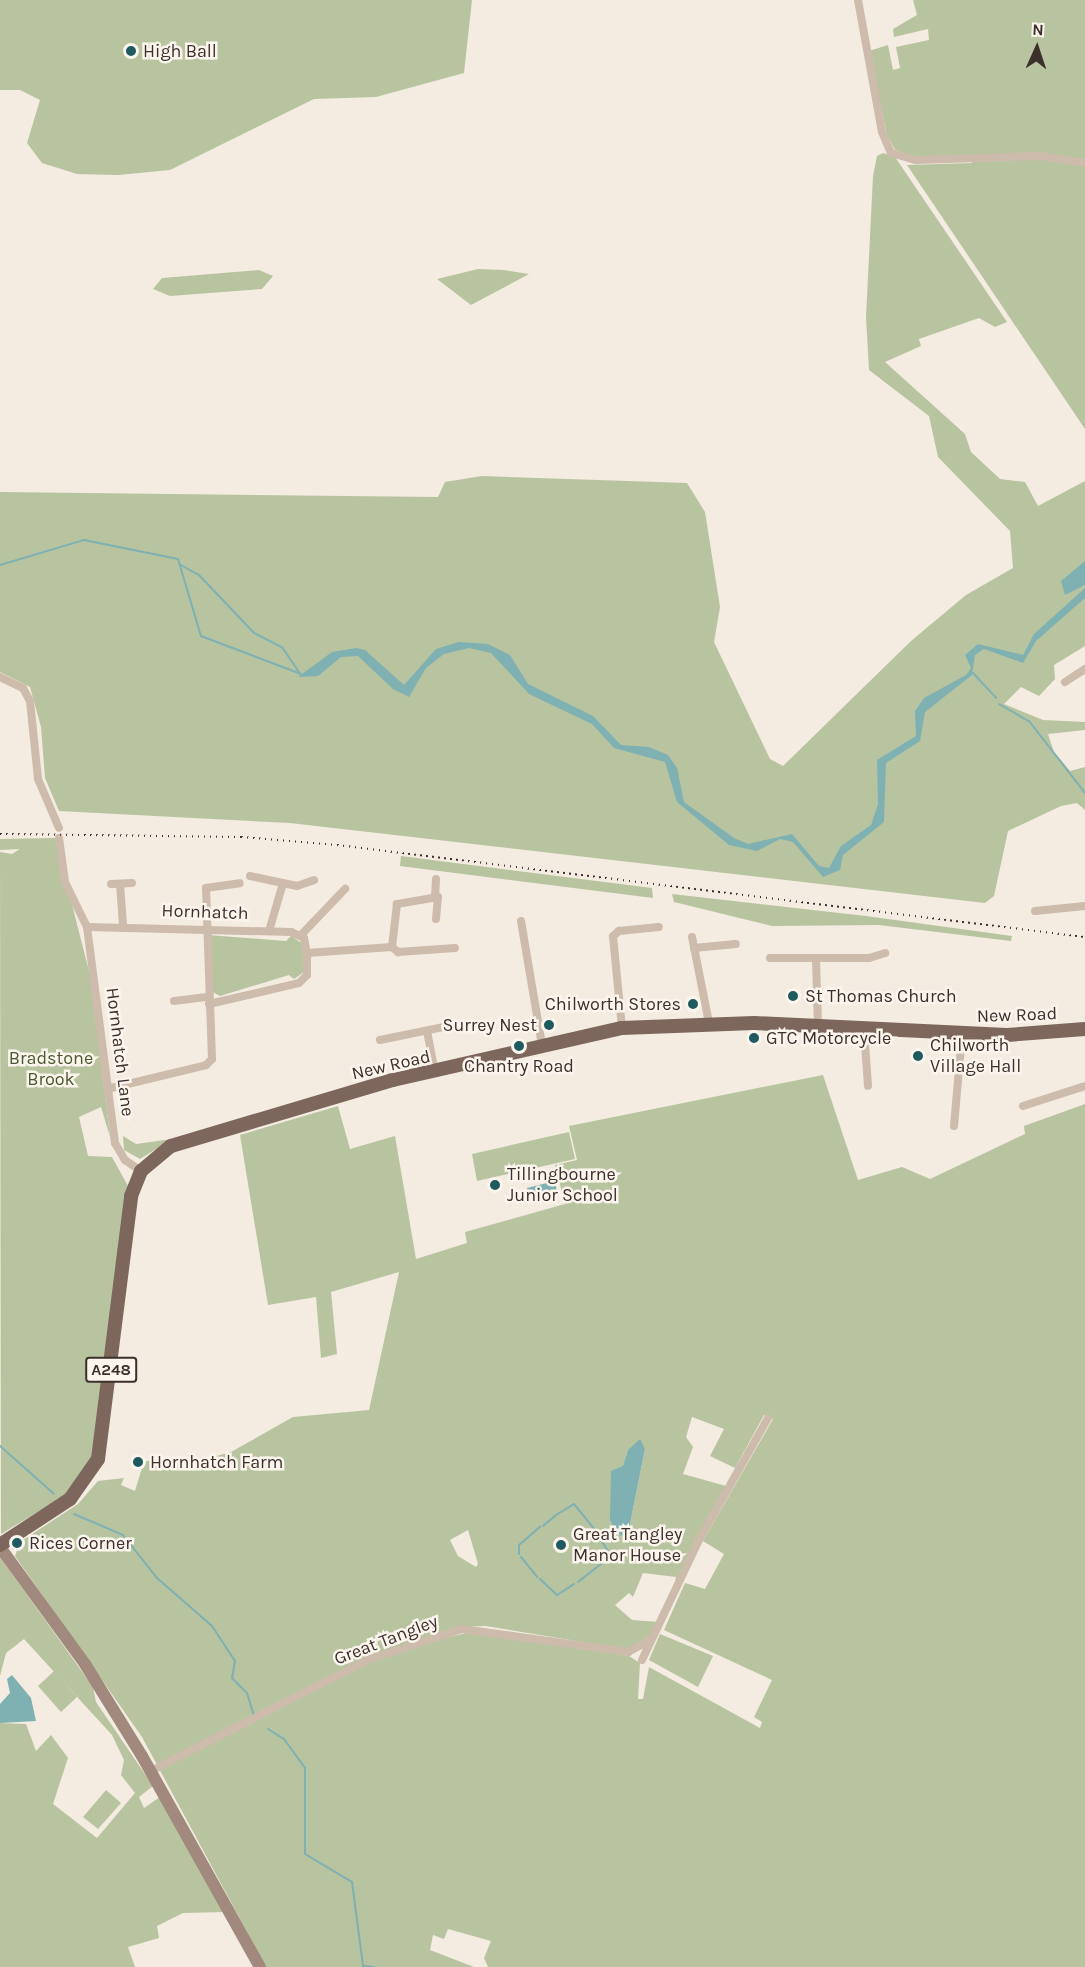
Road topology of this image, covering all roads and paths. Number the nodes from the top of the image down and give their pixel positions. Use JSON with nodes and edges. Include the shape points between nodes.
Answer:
{"nodes":[{"id":1,"x":858,"y":0,"type":"edge"},
{"id":2,"x":1085,"y":163,"type":"edge"},
{"id":3,"x":1085,"y":669,"type":"edge"},
{"id":4,"x":0,"y":677,"type":"edge"},
{"id":5,"x":1065,"y":682,"type":"dead end"},
{"id":6,"x":250,"y":876,"type":"dead end"},
{"id":7,"x":436,"y":879,"type":"dead end"},
{"id":8,"x":314,"y":880,"type":"dead end"},
{"id":9,"x":132,"y":883,"type":"dead end"},
{"id":10,"x":240,"y":883,"type":"dead end"},
{"id":11,"x":283,"y":883,"type":"junction"},
{"id":12,"x":345,"y":889,"type":"dead end"},
{"id":13,"x":435,"y":898,"type":"junction"},
{"id":14,"x":1085,"y":906,"type":"edge"},
{"id":15,"x":1035,"y":911,"type":"dead end"},
{"id":16,"x":436,"y":919,"type":"dead end"},
{"id":17,"x":521,"y":921,"type":"dead end"},
{"id":18,"x":123,"y":926,"type":"junction"},
{"id":19,"x":87,"y":927,"type":"junction"},
{"id":20,"x":659,"y":927,"type":"dead end"},
{"id":21,"x":204,"y":930,"type":"junction"},
{"id":22,"x":269,"y":931,"type":"junction"},
{"id":23,"x":301,"y":935,"type":"junction"},
{"id":24,"x":692,"y":937,"type":"dead end"},
{"id":25,"x":736,"y":944,"type":"dead end"},
{"id":26,"x":392,"y":947,"type":"junction"},
{"id":27,"x":455,"y":948,"type":"dead end"},
{"id":28,"x":694,"y":948,"type":"junction"},
{"id":29,"x":307,"y":953,"type":"junction"},
{"id":30,"x":885,"y":953,"type":"dead end"},
{"id":31,"x":770,"y":958,"type":"dead end"},
{"id":32,"x":816,"y":959,"type":"junction"},
{"id":33,"x":209,"y":1000,"type":"junction"},
{"id":34,"x":174,"y":1001,"type":"dead end"},
{"id":35,"x":709,"y":1023,"type":"junction"},
{"id":36,"x":448,"y":1026,"type":"dead end"},
{"id":37,"x":818,"y":1026,"type":"junction"},
{"id":38,"x":622,"y":1028,"type":"junction"},
{"id":39,"x":1085,"y":1029,"type":"edge"},
{"id":40,"x":427,"y":1030,"type":"junction"},
{"id":41,"x":864,"y":1030,"type":"junction"},
{"id":42,"x":962,"y":1035,"type":"junction"},
{"id":43,"x":380,"y":1040,"type":"dead end"},
{"id":44,"x":542,"y":1045,"type":"junction"},
{"id":45,"x":435,"y":1073,"type":"junction"},
{"id":46,"x":868,"y":1086,"type":"dead end"},
{"id":47,"x":1085,"y":1086,"type":"edge"},
{"id":48,"x":107,"y":1089,"type":"junction"},
{"id":49,"x":1023,"y":1106,"type":"dead end"},
{"id":50,"x":954,"y":1126,"type":"dead end"},
{"id":51,"x":141,"y":1171,"type":"junction"},
{"id":52,"x":768,"y":1418,"type":"dead end"},
{"id":53,"x":0,"y":1546,"type":"edge"},
{"id":54,"x":649,"y":1641,"type":"junction"},
{"id":55,"x":642,"y":1660,"type":"dead end"},
{"id":56,"x":151,"y":1771,"type":"junction"},
{"id":57,"x":260,"y":1967,"type":"edge"}],
"edges":[{"from":1,"to":2,"type":"street","via":[[882,132],[890,152],[926,161],[1042,156]]},
{"from":3,"to":5,"type":"street"},
{"from":4,"to":19,"type":"street","name":"Hornhatch Lane","via":[[23,688],[30,701],[38,779],[59,833],[65,882]]},
{"from":6,"to":11,"type":"street"},
{"from":7,"to":13,"type":"street"},
{"from":8,"to":11,"type":"street"},
{"from":9,"to":18,"type":"street","via":[[115,884]]},
{"from":10,"to":21,"type":"street","via":[[206,888]]},
{"from":11,"to":22,"type":"street"},
{"from":12,"to":23,"type":"street"},
{"from":13,"to":16,"type":"street"},
{"from":13,"to":26,"type":"street","via":[[397,904]]},
{"from":14,"to":15,"type":"street"},
{"from":17,"to":44,"type":"street"},
{"from":18,"to":19,"type":"street","name":"Hornhatch"},
{"from":18,"to":21,"type":"street","name":"Hornhatch"},
{"from":19,"to":48,"type":"street","name":"Hornhatch Lane"},
{"from":20,"to":38,"type":"street","via":[[612,930],[611,950]]},
{"from":21,"to":22,"type":"street","name":"Hornhatch"},
{"from":21,"to":33,"type":"street"},
{"from":22,"to":23,"type":"street","name":"Hornhatch"},
{"from":23,"to":29,"type":"street"},
{"from":24,"to":28,"type":"street"},
{"from":25,"to":28,"type":"street"},
{"from":26,"to":27,"type":"street","via":[[398,952]]},
{"from":26,"to":29,"type":"street"},
{"from":28,"to":35,"type":"street"},
{"from":29,"to":33,"type":"street","via":[[307,975],[299,983]]},
{"from":30,"to":32,"type":"street","via":[[869,958]]},
{"from":31,"to":32,"type":"street"},
{"from":32,"to":37,"type":"street"},
{"from":33,"to":34,"type":"street"},
{"from":33,"to":48,"type":"street","via":[[210,1063]]},
{"from":35,"to":37,"type":"main road","name":"New Road","number":"A248"},
{"from":35,"to":38,"type":"main road","name":"New Road","number":"A248"},
{"from":36,"to":40,"type":"street"},
{"from":37,"to":41,"type":"main road","name":"New Road","number":"A248"},
{"from":38,"to":44,"type":"main road","name":"New Road","number":"A248"},
{"from":39,"to":42,"type":"main road","name":"New Road","number":"A248"},
{"from":40,"to":43,"type":"street"},
{"from":40,"to":45,"type":"street"},
{"from":41,"to":42,"type":"main road","name":"New Road","number":"A248"},
{"from":41,"to":46,"type":"street"},
{"from":42,"to":50,"type":"street"},
{"from":44,"to":45,"type":"main road","name":"New Road","number":"A248"},
{"from":45,"to":51,"type":"main road","name":"New Road","number":"A248","via":[[190,1139],[163,1150]]},
{"from":47,"to":49,"type":"street"},
{"from":48,"to":51,"type":"street","name":"Hornhatch Lane","via":[[115,1143]]},
{"from":51,"to":53,"type":"main road","name":"New Road","number":"A248","via":[[131,1196],[98,1459],[70,1499]]},
{"from":52,"to":54,"type":"street"},
{"from":53,"to":56,"type":"main road","via":[[85,1664]]},
{"from":54,"to":55,"type":"street"},
{"from":54,"to":56,"type":"street","name":"Great Tangley","via":[[628,1652],[462,1629],[370,1659]]},
{"from":56,"to":57,"type":"main road"}]}
